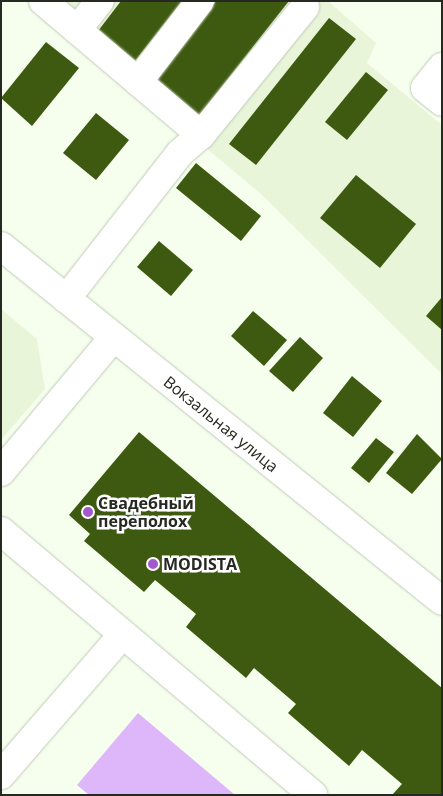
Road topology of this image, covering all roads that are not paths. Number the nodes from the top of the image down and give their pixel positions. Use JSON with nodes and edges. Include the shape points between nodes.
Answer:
{"nodes":[{"id":1,"x":43,"y":1,"type":"edge"},
{"id":2,"x":100,"y":1,"type":"edge"},
{"id":3,"x":200,"y":1,"type":"edge"},
{"id":4,"x":305,"y":7,"type":"dead end"},
{"id":5,"x":77,"y":30,"type":"junction"},
{"id":6,"x":442,"y":67,"type":"edge"},
{"id":7,"x":138,"y":82,"type":"junction"},
{"id":8,"x":442,"y":102,"type":"edge"},
{"id":9,"x":201,"y":135,"type":"junction"},
{"id":10,"x":1,"y":246,"type":"edge"},
{"id":11,"x":66,"y":299,"type":"junction"},
{"id":12,"x":113,"y":338,"type":"junction"},
{"id":13,"x":1,"y":472,"type":"edge"},
{"id":14,"x":1,"y":531,"type":"edge"},
{"id":15,"x":442,"y":601,"type":"edge"},
{"id":16,"x":124,"y":634,"type":"junction"},
{"id":17,"x":1,"y":775,"type":"edge"},
{"id":18,"x":302,"y":791,"type":"edge"}],
"edges":[{"from":1,"to":5,"type":"main road"},
{"from":2,"to":5,"type":"main road"},
{"from":3,"to":7,"type":"main road"},
{"from":4,"to":9,"type":"main road"},
{"from":5,"to":7,"type":"main road"},
{"from":6,"to":8,"type":"main road","via":[[425,88]]},
{"from":7,"to":9,"type":"main road"},
{"from":9,"to":11,"type":"main road","via":[[180,153]]},
{"from":10,"to":11,"type":"main road","name":"Вокзальная улица"},
{"from":11,"to":12,"type":"main road","name":"Вокзальная улица"},
{"from":12,"to":13,"type":"main road"},
{"from":12,"to":15,"type":"main road","name":"Вокзальная улица"},
{"from":14,"to":16,"type":"main road"},
{"from":16,"to":17,"type":"main road"},
{"from":16,"to":18,"type":"main road"}]}
